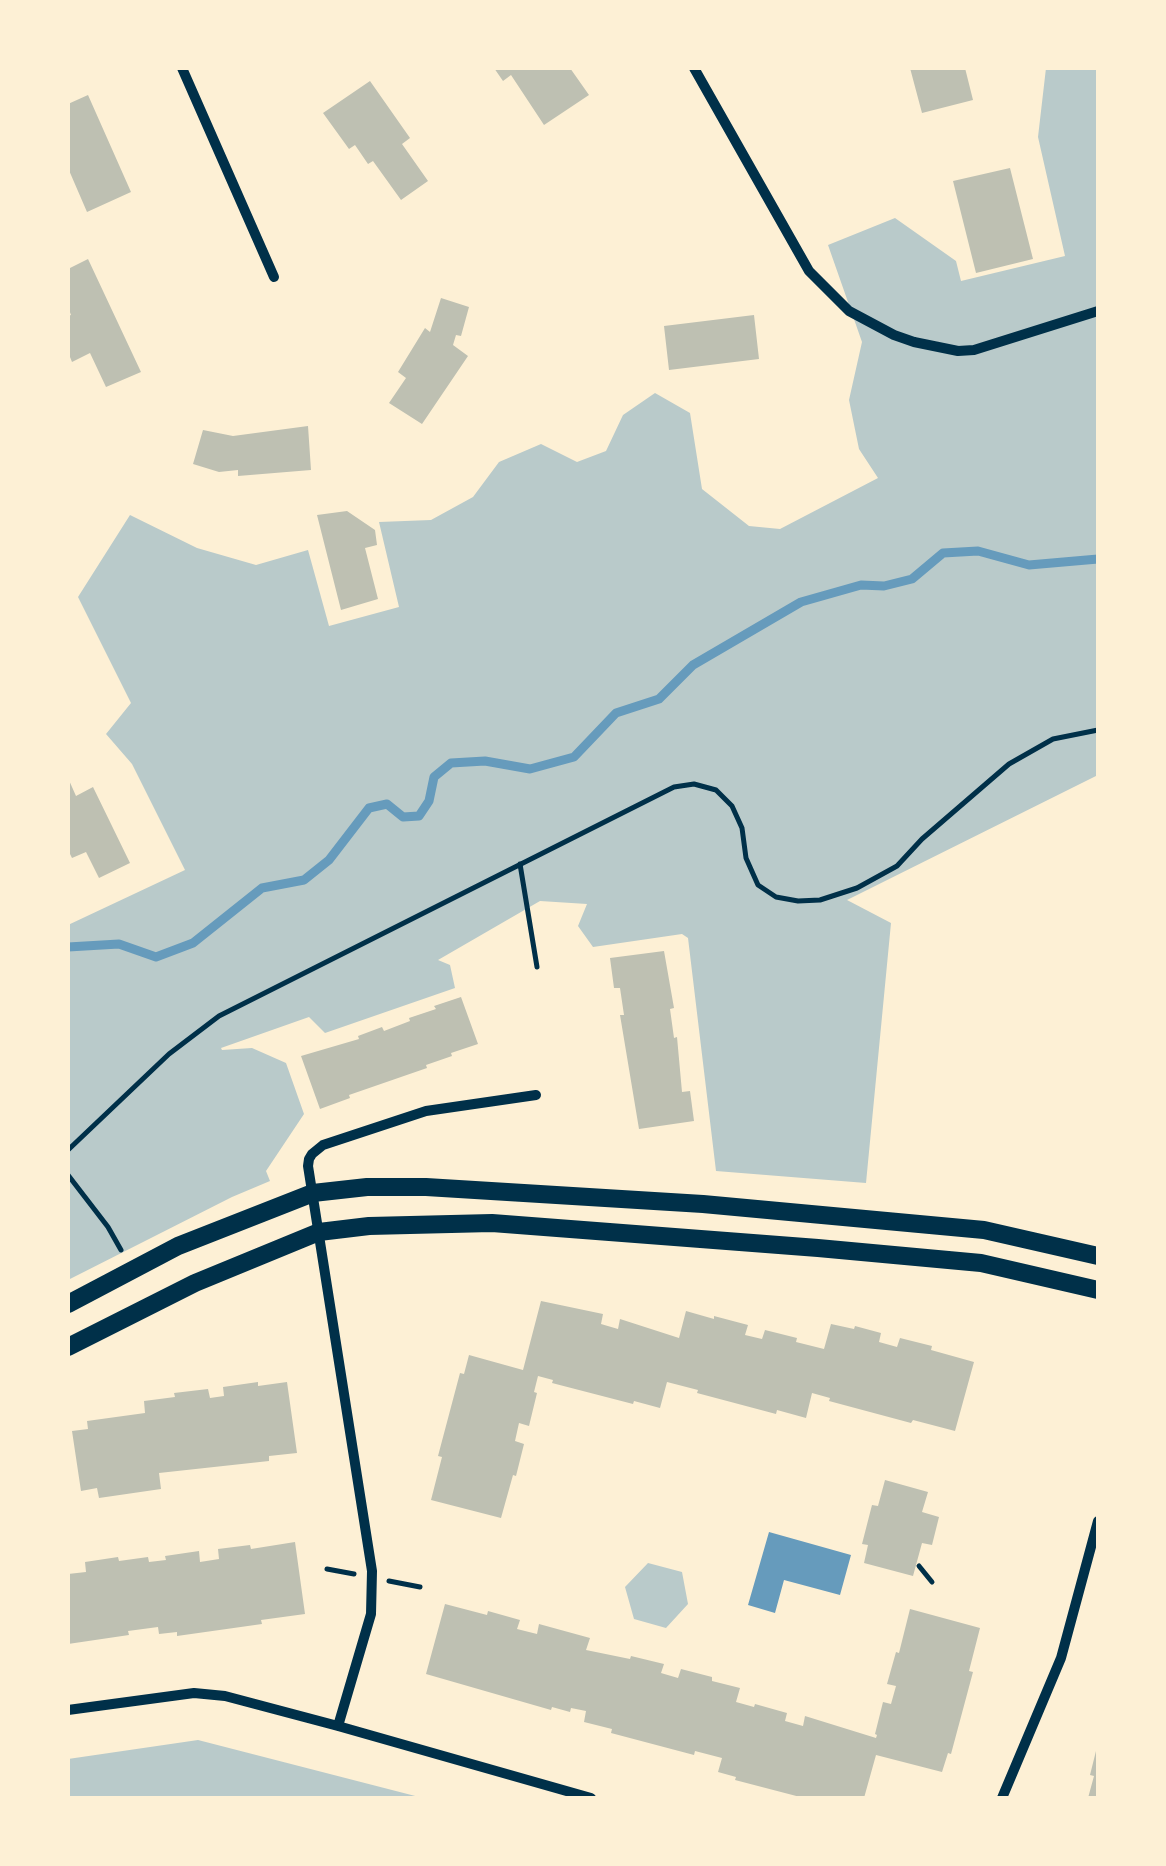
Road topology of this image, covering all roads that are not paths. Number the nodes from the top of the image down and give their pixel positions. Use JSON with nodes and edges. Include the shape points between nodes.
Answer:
{"nodes":[{"id":1,"x":182,"y":68,"type":"edge"},
{"id":2,"x":694,"y":68,"type":"edge"},
{"id":3,"x":274,"y":278,"type":"dead end"},
{"id":4,"x":1098,"y":312,"type":"edge"},
{"id":5,"x":536,"y":1096,"type":"dead end"},
{"id":6,"x":312,"y":1193,"type":"junction"},
{"id":7,"x":319,"y":1232,"type":"junction"},
{"id":8,"x":1098,"y":1256,"type":"edge"},
{"id":9,"x":1098,"y":1290,"type":"edge"},
{"id":10,"x":68,"y":1304,"type":"edge"},
{"id":11,"x":68,"y":1348,"type":"edge"},
{"id":12,"x":1098,"y":1521,"type":"edge"},
{"id":13,"x":68,"y":1710,"type":"edge"},
{"id":14,"x":338,"y":1726,"type":"junction"},
{"id":15,"x":591,"y":1798,"type":"edge"},
{"id":16,"x":1002,"y":1798,"type":"edge"}],
"edges":[{"from":1,"to":3,"type":"street"},
{"from":2,"to":4,"type":"street","via":[[810,271],[849,312],[914,342],[974,350]]},
{"from":5,"to":6,"type":"street","via":[[426,1112],[322,1146],[308,1166]]},
{"from":6,"to":7,"type":"street"},
{"from":6,"to":8,"type":"street","via":[[426,1187],[703,1204],[984,1230]]},
{"from":6,"to":10,"type":"street","via":[[178,1246]]},
{"from":7,"to":9,"type":"street","via":[[492,1223],[702,1238],[981,1262]]},
{"from":7,"to":11,"type":"street","via":[[195,1283]]},
{"from":7,"to":14,"type":"street","via":[[372,1571],[371,1614]]},
{"from":12,"to":16,"type":"street","via":[[1061,1658]]},
{"from":13,"to":14,"type":"street","via":[[194,1693]]},
{"from":14,"to":15,"type":"street"}]}
